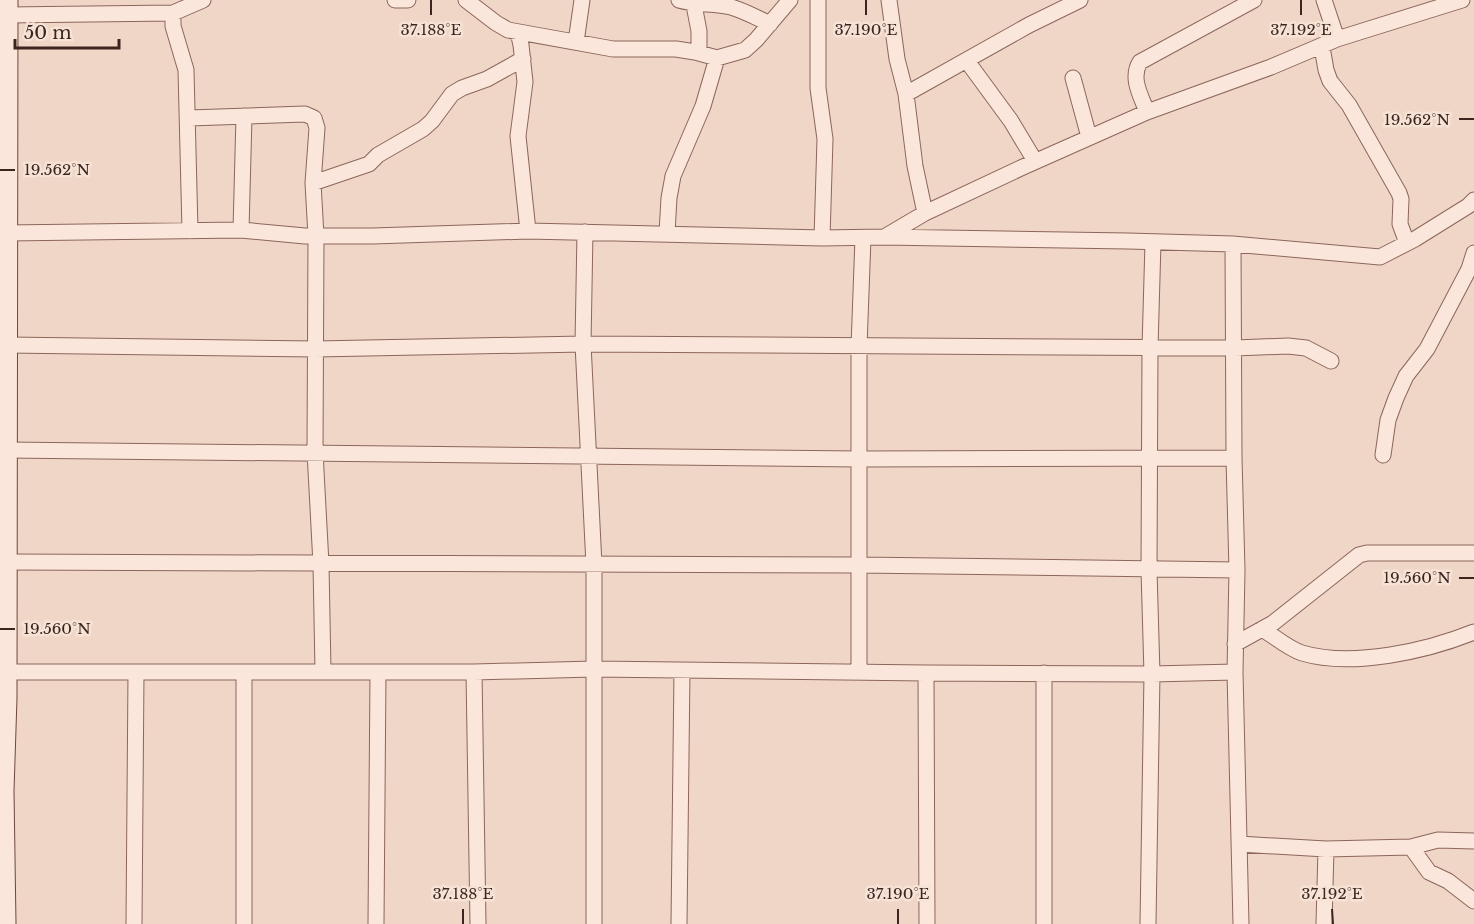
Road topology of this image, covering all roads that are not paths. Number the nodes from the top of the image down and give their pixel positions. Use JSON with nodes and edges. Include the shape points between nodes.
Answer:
{"nodes":[{"id":1,"x":203,"y":0,"type":"edge"},
{"id":2,"x":395,"y":0,"type":"edge"},
{"id":3,"x":408,"y":0,"type":"edge"},
{"id":4,"x":466,"y":0,"type":"edge"},
{"id":5,"x":582,"y":0,"type":"edge"},
{"id":6,"x":790,"y":0,"type":"edge"},
{"id":7,"x":818,"y":0,"type":"edge"},
{"id":8,"x":889,"y":0,"type":"edge"},
{"id":9,"x":1080,"y":0,"type":"edge"},
{"id":10,"x":1254,"y":0,"type":"edge"},
{"id":11,"x":1324,"y":0,"type":"edge"},
{"id":12,"x":1462,"y":0,"type":"edge"},
{"id":13,"x":689,"y":2,"type":"edge"},
{"id":14,"x":7,"y":7,"type":"edge"},
{"id":15,"x":173,"y":13,"type":"junction"},
{"id":16,"x":770,"y":24,"type":"junction"},
{"id":17,"x":518,"y":32,"type":"junction"},
{"id":18,"x":1337,"y":39,"type":"junction"},
{"id":19,"x":576,"y":42,"type":"junction"},
{"id":20,"x":1322,"y":47,"type":"junction"},
{"id":21,"x":699,"y":52,"type":"junction"},
{"id":22,"x":717,"y":58,"type":"junction"},
{"id":23,"x":523,"y":59,"type":"junction"},
{"id":24,"x":967,"y":61,"type":"junction"},
{"id":25,"x":1073,"y":78,"type":"dead end"},
{"id":26,"x":906,"y":94,"type":"junction"},
{"id":27,"x":1147,"y":112,"type":"junction"},
{"id":28,"x":244,"y":116,"type":"junction"},
{"id":29,"x":189,"y":118,"type":"junction"},
{"id":30,"x":1089,"y":137,"type":"junction"},
{"id":31,"x":4,"y":159,"type":"edge"},
{"id":32,"x":1035,"y":162,"type":"junction"},
{"id":33,"x":313,"y":183,"type":"junction"},
{"id":34,"x":1474,"y":200,"type":"edge"},
{"id":35,"x":926,"y":213,"type":"junction"},
{"id":36,"x":190,"y":231,"type":"junction"},
{"id":37,"x":241,"y":231,"type":"junction"},
{"id":38,"x":528,"y":231,"type":"junction"},
{"id":39,"x":585,"y":232,"type":"junction"},
{"id":40,"x":6,"y":233,"type":"junction"},
{"id":41,"x":667,"y":233,"type":"junction"},
{"id":42,"x":316,"y":236,"type":"junction"},
{"id":43,"x":884,"y":237,"type":"junction"},
{"id":44,"x":822,"y":238,"type":"junction"},
{"id":45,"x":863,"y":238,"type":"junction"},
{"id":46,"x":1154,"y":242,"type":"junction"},
{"id":47,"x":1407,"y":243,"type":"junction"},
{"id":48,"x":1233,"y":244,"type":"junction"},
{"id":49,"x":1474,"y":253,"type":"edge"},
{"id":50,"x":3,"y":299,"type":"edge"},
{"id":51,"x":7,"y":345,"type":"junction"},
{"id":52,"x":583,"y":345,"type":"junction"},
{"id":53,"x":859,"y":347,"type":"junction"},
{"id":54,"x":1150,"y":348,"type":"junction"},
{"id":55,"x":1235,"y":348,"type":"junction"},
{"id":56,"x":315,"y":349,"type":"junction"},
{"id":57,"x":1331,"y":361,"type":"dead end"},
{"id":58,"x":6,"y":450,"type":"junction"},
{"id":59,"x":315,"y":452,"type":"junction"},
{"id":60,"x":1383,"y":455,"type":"dead end"},
{"id":61,"x":588,"y":456,"type":"junction"},
{"id":62,"x":1234,"y":458,"type":"junction"},
{"id":63,"x":859,"y":459,"type":"junction"},
{"id":64,"x":1151,"y":460,"type":"junction"},
{"id":65,"x":3,"y":526,"type":"edge"},
{"id":66,"x":1474,"y":553,"type":"edge"},
{"id":67,"x":7,"y":562,"type":"junction"},
{"id":68,"x":321,"y":564,"type":"junction"},
{"id":69,"x":858,"y":564,"type":"junction"},
{"id":70,"x":594,"y":565,"type":"junction"},
{"id":71,"x":1149,"y":570,"type":"junction"},
{"id":72,"x":1237,"y":570,"type":"junction"},
{"id":73,"x":3,"y":615,"type":"edge"},
{"id":74,"x":1262,"y":629,"type":"junction"},
{"id":75,"x":1474,"y":632,"type":"edge"},
{"id":76,"x":1235,"y":644,"type":"junction"},
{"id":77,"x":594,"y":669,"type":"junction"},
{"id":78,"x":323,"y":671,"type":"junction"},
{"id":79,"x":682,"y":671,"type":"junction"},
{"id":80,"x":5,"y":672,"type":"junction"},
{"id":81,"x":244,"y":672,"type":"junction"},
{"id":82,"x":378,"y":672,"type":"junction"},
{"id":83,"x":474,"y":672,"type":"junction"},
{"id":84,"x":859,"y":672,"type":"junction"},
{"id":85,"x":1235,"y":672,"type":"junction"},
{"id":86,"x":136,"y":673,"type":"junction"},
{"id":87,"x":926,"y":673,"type":"junction"},
{"id":88,"x":1044,"y":673,"type":"junction"},
{"id":89,"x":1152,"y":674,"type":"junction"},
{"id":90,"x":3,"y":698,"type":"edge"},
{"id":91,"x":1,"y":791,"type":"edge"},
{"id":92,"x":1474,"y":841,"type":"edge"},
{"id":93,"x":1239,"y":844,"type":"junction"},
{"id":94,"x":1411,"y":847,"type":"junction"},
{"id":95,"x":1326,"y":849,"type":"junction"},
{"id":96,"x":2,"y":873,"type":"edge"},
{"id":97,"x":1474,"y":901,"type":"edge"},
{"id":98,"x":5,"y":924,"type":"edge"},
{"id":99,"x":12,"y":924,"type":"edge"},
{"id":100,"x":134,"y":924,"type":"edge"},
{"id":101,"x":244,"y":924,"type":"edge"},
{"id":102,"x":376,"y":924,"type":"edge"},
{"id":103,"x":478,"y":924,"type":"edge"},
{"id":104,"x":594,"y":924,"type":"edge"},
{"id":105,"x":679,"y":924,"type":"edge"},
{"id":106,"x":927,"y":924,"type":"edge"},
{"id":107,"x":1044,"y":924,"type":"edge"},
{"id":108,"x":1148,"y":924,"type":"edge"},
{"id":109,"x":1241,"y":924,"type":"edge"},
{"id":110,"x":1324,"y":924,"type":"edge"}],
"edges":[{"from":1,"to":15,"type":"street"},
{"from":2,"to":3,"type":"street"},
{"from":4,"to":17,"type":"street","via":[[496,23]]},
{"from":5,"to":19,"type":"street"},
{"from":6,"to":16,"type":"street"},
{"from":7,"to":44,"type":"street","via":[[818,88],[825,140]]},
{"from":8,"to":26,"type":"street"},
{"from":9,"to":24,"type":"street","via":[[1029,24]]},
{"from":10,"to":27,"type":"street","via":[[1140,62],[1135,78]]},
{"from":11,"to":18,"type":"street"},
{"from":12,"to":18,"type":"street"},
{"from":13,"to":16,"type":"street","via":[[744,11]]},
{"from":13,"to":21,"type":"street","via":[[699,31]]},
{"from":14,"to":15,"type":"street"},
{"from":14,"to":31,"type":"main road"},
{"from":15,"to":29,"type":"street","via":[[186,70]]},
{"from":16,"to":22,"type":"street","via":[[744,50]]},
{"from":17,"to":19,"type":"street"},
{"from":17,"to":23,"type":"street"},
{"from":18,"to":20,"type":"street"},
{"from":19,"to":21,"type":"street","via":[[613,49]]},
{"from":20,"to":27,"type":"street"},
{"from":20,"to":47,"type":"street","via":[[1330,81],[1349,105],[1399,194],[1400,224]]},
{"from":21,"to":22,"type":"street"},
{"from":22,"to":41,"type":"street","via":[[703,106],[674,176]]},
{"from":23,"to":33,"type":"street","via":[[452,94],[423,129],[369,164]]},
{"from":23,"to":38,"type":"street","via":[[524,93],[518,136]]},
{"from":24,"to":26,"type":"street"},
{"from":24,"to":32,"type":"street"},
{"from":25,"to":30,"type":"street"},
{"from":26,"to":35,"type":"street","via":[[915,166]]},
{"from":27,"to":30,"type":"street"},
{"from":28,"to":29,"type":"street"},
{"from":28,"to":33,"type":"street","via":[[305,114],[314,118],[317,128]]},
{"from":28,"to":37,"type":"street"},
{"from":29,"to":36,"type":"street"},
{"from":30,"to":32,"type":"street"},
{"from":31,"to":40,"type":"main road"},
{"from":32,"to":35,"type":"street"},
{"from":33,"to":42,"type":"street"},
{"from":34,"to":47,"type":"street"},
{"from":35,"to":43,"type":"street"},
{"from":36,"to":37,"type":"street"},
{"from":36,"to":40,"type":"street"},
{"from":37,"to":42,"type":"street"},
{"from":38,"to":39,"type":"street"},
{"from":38,"to":42,"type":"street"},
{"from":39,"to":41,"type":"street"},
{"from":39,"to":52,"type":"street"},
{"from":40,"to":50,"type":"main road"},
{"from":41,"to":44,"type":"street"},
{"from":42,"to":56,"type":"street"},
{"from":43,"to":45,"type":"street"},
{"from":43,"to":46,"type":"street"},
{"from":44,"to":45,"type":"street"},
{"from":45,"to":53,"type":"street"},
{"from":46,"to":48,"type":"street"},
{"from":46,"to":54,"type":"street"},
{"from":47,"to":48,"type":"street","via":[[1380,257]]},
{"from":48,"to":55,"type":"street"},
{"from":49,"to":60,"type":"street","via":[[1427,348],[1395,398]]},
{"from":50,"to":51,"type":"main road"},
{"from":51,"to":56,"type":"street"},
{"from":51,"to":58,"type":"main road"},
{"from":52,"to":53,"type":"street"},
{"from":52,"to":56,"type":"street"},
{"from":52,"to":61,"type":"street"},
{"from":53,"to":54,"type":"street"},
{"from":53,"to":63,"type":"street"},
{"from":54,"to":55,"type":"street"},
{"from":54,"to":64,"type":"street"},
{"from":55,"to":57,"type":"street","via":[[1306,348]]},
{"from":55,"to":62,"type":"street"},
{"from":56,"to":59,"type":"street"},
{"from":58,"to":59,"type":"street"},
{"from":58,"to":65,"type":"main road"},
{"from":59,"to":61,"type":"street"},
{"from":59,"to":68,"type":"street"},
{"from":61,"to":63,"type":"street"},
{"from":61,"to":70,"type":"street"},
{"from":62,"to":64,"type":"street"},
{"from":62,"to":72,"type":"street"},
{"from":63,"to":64,"type":"street"},
{"from":63,"to":69,"type":"street"},
{"from":64,"to":71,"type":"street"},
{"from":65,"to":67,"type":"main road"},
{"from":66,"to":74,"type":"street","via":[[1359,555]]},
{"from":67,"to":68,"type":"street"},
{"from":67,"to":73,"type":"main road"},
{"from":68,"to":70,"type":"street"},
{"from":68,"to":78,"type":"street"},
{"from":69,"to":70,"type":"street"},
{"from":69,"to":71,"type":"street"},
{"from":69,"to":84,"type":"street"},
{"from":70,"to":77,"type":"street"},
{"from":71,"to":72,"type":"street"},
{"from":71,"to":89,"type":"street"},
{"from":72,"to":76,"type":"street"},
{"from":73,"to":80,"type":"main road"},
{"from":74,"to":75,"type":"street","via":[[1301,653],[1340,658],[1412,651]]},
{"from":74,"to":76,"type":"street"},
{"from":76,"to":85,"type":"street"},
{"from":77,"to":79,"type":"street"},
{"from":77,"to":83,"type":"street"},
{"from":77,"to":104,"type":"street"},
{"from":78,"to":81,"type":"street"},
{"from":78,"to":82,"type":"street"},
{"from":79,"to":84,"type":"street"},
{"from":79,"to":105,"type":"street"},
{"from":80,"to":86,"type":"street"},
{"from":80,"to":90,"type":"main road"},
{"from":81,"to":86,"type":"street"},
{"from":81,"to":101,"type":"street"},
{"from":82,"to":83,"type":"street"},
{"from":82,"to":102,"type":"street"},
{"from":83,"to":103,"type":"street"},
{"from":84,"to":87,"type":"street"},
{"from":85,"to":89,"type":"street"},
{"from":85,"to":93,"type":"street"},
{"from":86,"to":100,"type":"street"},
{"from":87,"to":88,"type":"street"},
{"from":87,"to":106,"type":"street"},
{"from":88,"to":89,"type":"street"},
{"from":88,"to":107,"type":"street"},
{"from":89,"to":108,"type":"street"},
{"from":90,"to":91,"type":"main road"},
{"from":91,"to":96,"type":"main road"},
{"from":92,"to":94,"type":"street","via":[[1438,840]]},
{"from":93,"to":95,"type":"street"},
{"from":93,"to":109,"type":"street"},
{"from":94,"to":95,"type":"street"},
{"from":94,"to":97,"type":"street","via":[[1429,872]]},
{"from":95,"to":110,"type":"street"},
{"from":96,"to":98,"type":"main road"},
{"from":98,"to":99,"type":"street"}]}
